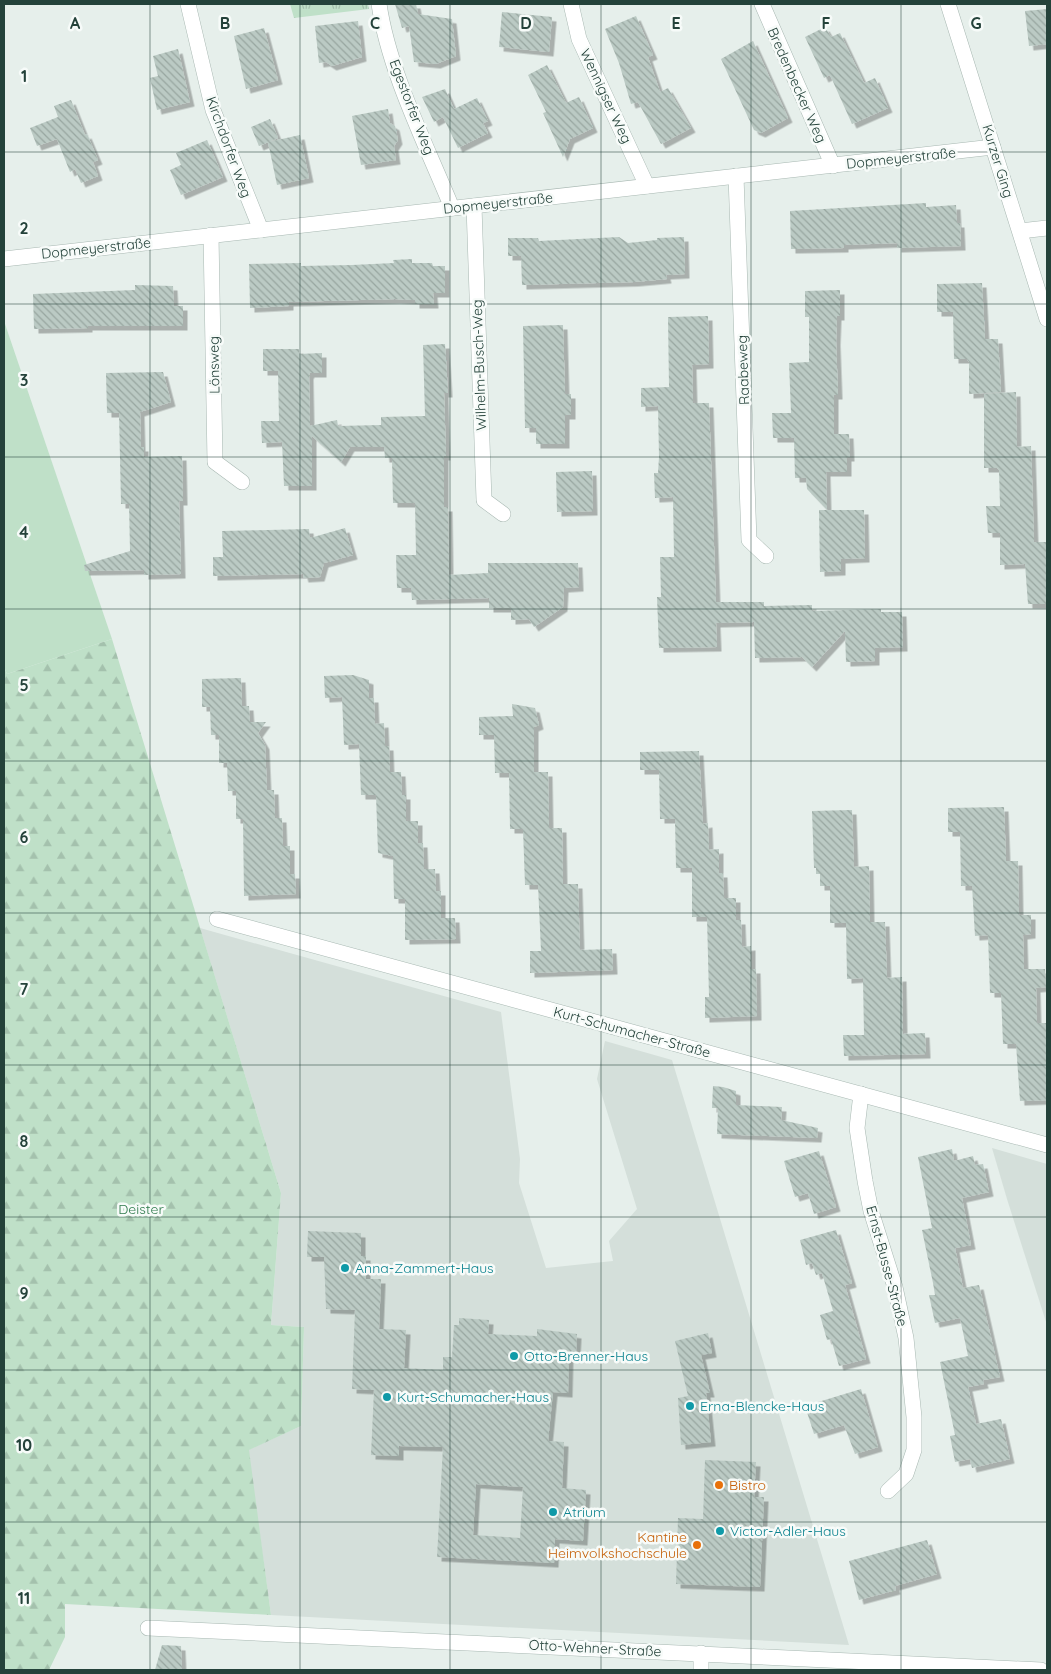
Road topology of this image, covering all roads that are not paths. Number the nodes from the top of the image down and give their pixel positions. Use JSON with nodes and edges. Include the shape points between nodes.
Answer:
{"nodes":[{"id":1,"x":188,"y":4,"type":"edge"},
{"id":2,"x":379,"y":4,"type":"edge"},
{"id":3,"x":571,"y":4,"type":"edge"},
{"id":4,"x":762,"y":4,"type":"edge"},
{"id":5,"x":948,"y":4,"type":"edge"},
{"id":6,"x":993,"y":147,"type":"junction"},
{"id":7,"x":833,"y":166,"type":"junction"},
{"id":8,"x":736,"y":176,"type":"junction"},
{"id":9,"x":647,"y":186,"type":"junction"},
{"id":10,"x":474,"y":206,"type":"junction"},
{"id":11,"x":452,"y":208,"type":"junction"},
{"id":12,"x":1047,"y":228,"type":"edge"},
{"id":13,"x":261,"y":230,"type":"junction"},
{"id":14,"x":1020,"y":231,"type":"junction"},
{"id":15,"x":211,"y":235,"type":"junction"},
{"id":16,"x":4,"y":259,"type":"edge"},
{"id":17,"x":1047,"y":319,"type":"edge"},
{"id":18,"x":242,"y":482,"type":"dead end"},
{"id":19,"x":503,"y":514,"type":"dead end"},
{"id":20,"x":766,"y":556,"type":"dead end"},
{"id":21,"x":217,"y":919,"type":"dead end"},
{"id":22,"x":861,"y":1094,"type":"junction"},
{"id":23,"x":1047,"y":1145,"type":"edge"},
{"id":24,"x":888,"y":1491,"type":"dead end"},
{"id":25,"x":148,"y":1628,"type":"dead end"},
{"id":26,"x":701,"y":1653,"type":"junction"},
{"id":27,"x":700,"y":1670,"type":"edge"},
{"id":28,"x":1041,"y":1670,"type":"edge"}],
"edges":[{"from":1,"to":13,"type":"street","name":"Kirchdorfer Weg","via":[[213,110]]},
{"from":2,"to":11,"type":"street","name":"Egestorfer Weg","via":[[394,66]]},
{"from":3,"to":9,"type":"street","name":"Wennigser Weg","via":[[579,39]]},
{"from":4,"to":7,"type":"street","name":"Bredenbecker Weg"},
{"from":5,"to":6,"type":"street","name":"Kurzer Ging"},
{"from":6,"to":7,"type":"street","name":"Dopmeyerstraße"},
{"from":6,"to":14,"type":"street","name":"Kurzer Ging"},
{"from":7,"to":8,"type":"street","name":"Dopmeyerstraße"},
{"from":8,"to":9,"type":"street","name":"Dopmeyerstraße"},
{"from":8,"to":20,"type":"street","name":"Raabeweg","via":[[749,540]]},
{"from":9,"to":10,"type":"street","name":"Dopmeyerstraße"},
{"from":10,"to":11,"type":"street","name":"Dopmeyerstraße"},
{"from":10,"to":19,"type":"street","name":"Wilhelm-Busch-Weg","via":[[484,500]]},
{"from":11,"to":13,"type":"street","name":"Dopmeyerstraße"},
{"from":12,"to":14,"type":"street"},
{"from":13,"to":15,"type":"street","name":"Dopmeyerstraße"},
{"from":14,"to":17,"type":"street","name":"Kurzer Ging"},
{"from":15,"to":16,"type":"street","name":"Dopmeyerstraße"},
{"from":15,"to":18,"type":"street","name":"Lönsweg","via":[[215,462]]},
{"from":21,"to":22,"type":"street","name":"Kurt-Schumacher-Straße"},
{"from":22,"to":23,"type":"street","name":"Kurt-Schumacher-Straße"},
{"from":22,"to":24,"type":"street","name":"Ernst-Busse-Straße","via":[[857,1128],[865,1181],[906,1338],[914,1417],[914,1450],[906,1474]]},
{"from":25,"to":26,"type":"street","name":"Otto-Wehner-Straße"},
{"from":26,"to":27,"type":"street"},
{"from":26,"to":28,"type":"street","name":"Otto-Wehner-Straße"}]}
